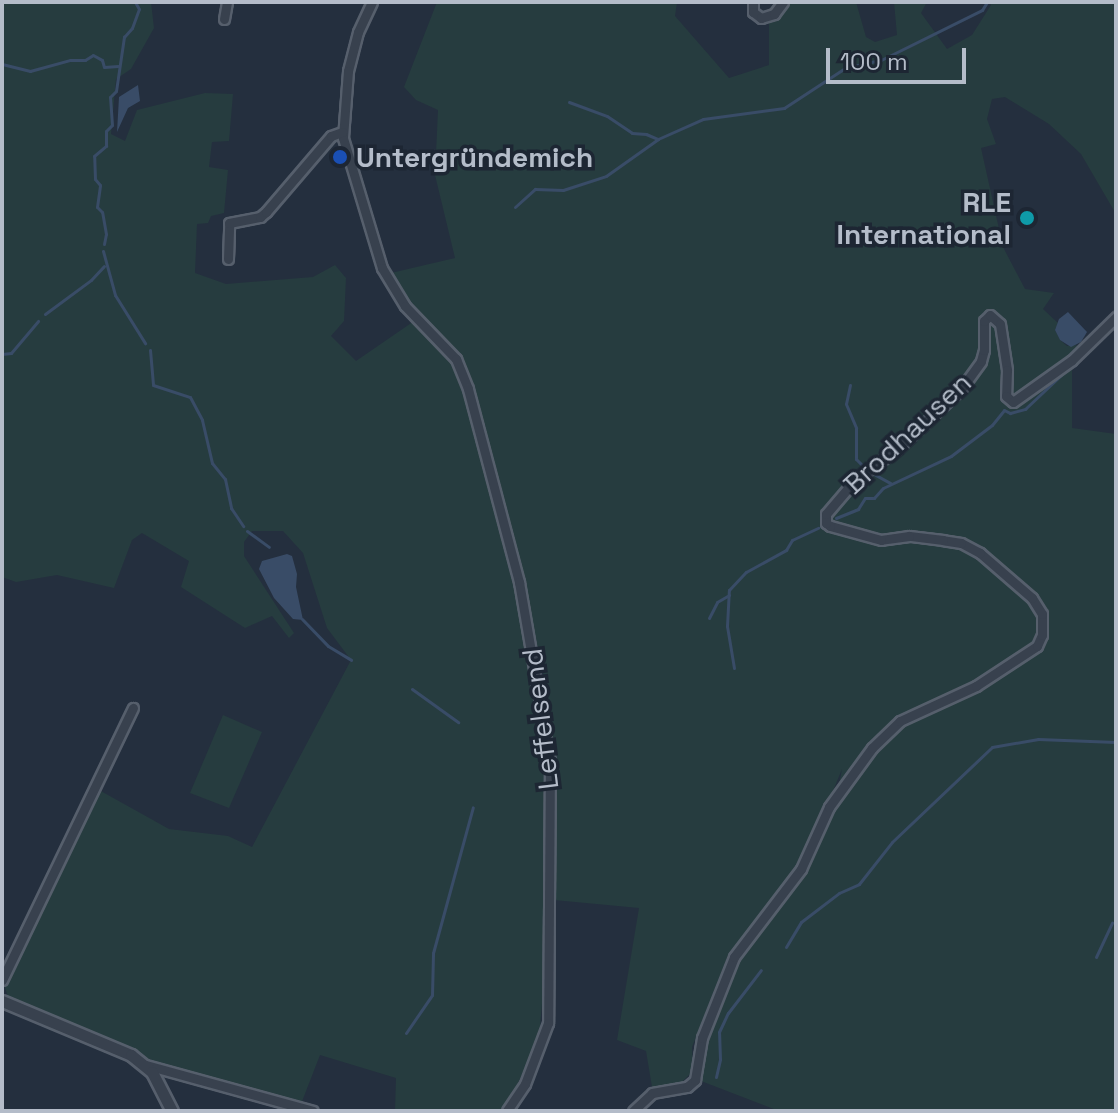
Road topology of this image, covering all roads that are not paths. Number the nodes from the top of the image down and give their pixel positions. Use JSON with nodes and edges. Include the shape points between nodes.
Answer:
{"nodes":[{"id":1,"x":227,"y":2,"type":"edge"},
{"id":2,"x":372,"y":2,"type":"edge"},
{"id":3,"x":753,"y":2,"type":"edge"},
{"id":4,"x":783,"y":2,"type":"edge"},
{"id":5,"x":224,"y":19,"type":"dead end"},
{"id":6,"x":342,"y":132,"type":"junction"},
{"id":7,"x":228,"y":259,"type":"dead end"},
{"id":8,"x":1116,"y":317,"type":"edge"},
{"id":9,"x":133,"y":708,"type":"dead end"},
{"id":10,"x":2,"y":980,"type":"edge"},
{"id":11,"x":2,"y":1001,"type":"edge"},
{"id":12,"x":146,"y":1065,"type":"junction"},
{"id":13,"x":512,"y":1110,"type":"edge"},
{"id":14,"x":172,"y":1111,"type":"edge"},
{"id":15,"x":313,"y":1111,"type":"edge"},
{"id":16,"x":633,"y":1111,"type":"edge"}],
"edges":[{"from":1,"to":5,"type":"street"},
{"from":2,"to":6,"type":"street","via":[[348,71]]},
{"from":3,"to":4,"type":"street","via":[[753,12],[761,18],[774,14]]},
{"from":6,"to":7,"type":"street","via":[[331,136],[260,217],[229,223]]},
{"from":6,"to":13,"type":"street","name":"Leffelsend","via":[[382,268],[405,306],[456,359],[463,374],[511,548],[539,680],[550,761],[548,1023]]},
{"from":8,"to":16,"type":"street","name":"Brodhausen","via":[[1072,360],[1013,402],[1006,396],[1000,324],[990,315],[984,321],[981,361],[961,389],[855,480],[826,514],[830,526],[881,540],[909,536],[961,543],[1012,577],[1032,598],[1044,625],[1037,646],[976,686],[900,721],[865,757],[829,807],[807,860],[734,957],[702,1038],[695,1080],[687,1087],[652,1093]]},
{"from":9,"to":10,"type":"street"},
{"from":11,"to":12,"type":"street"},
{"from":12,"to":14,"type":"street"},
{"from":12,"to":15,"type":"street"}]}
